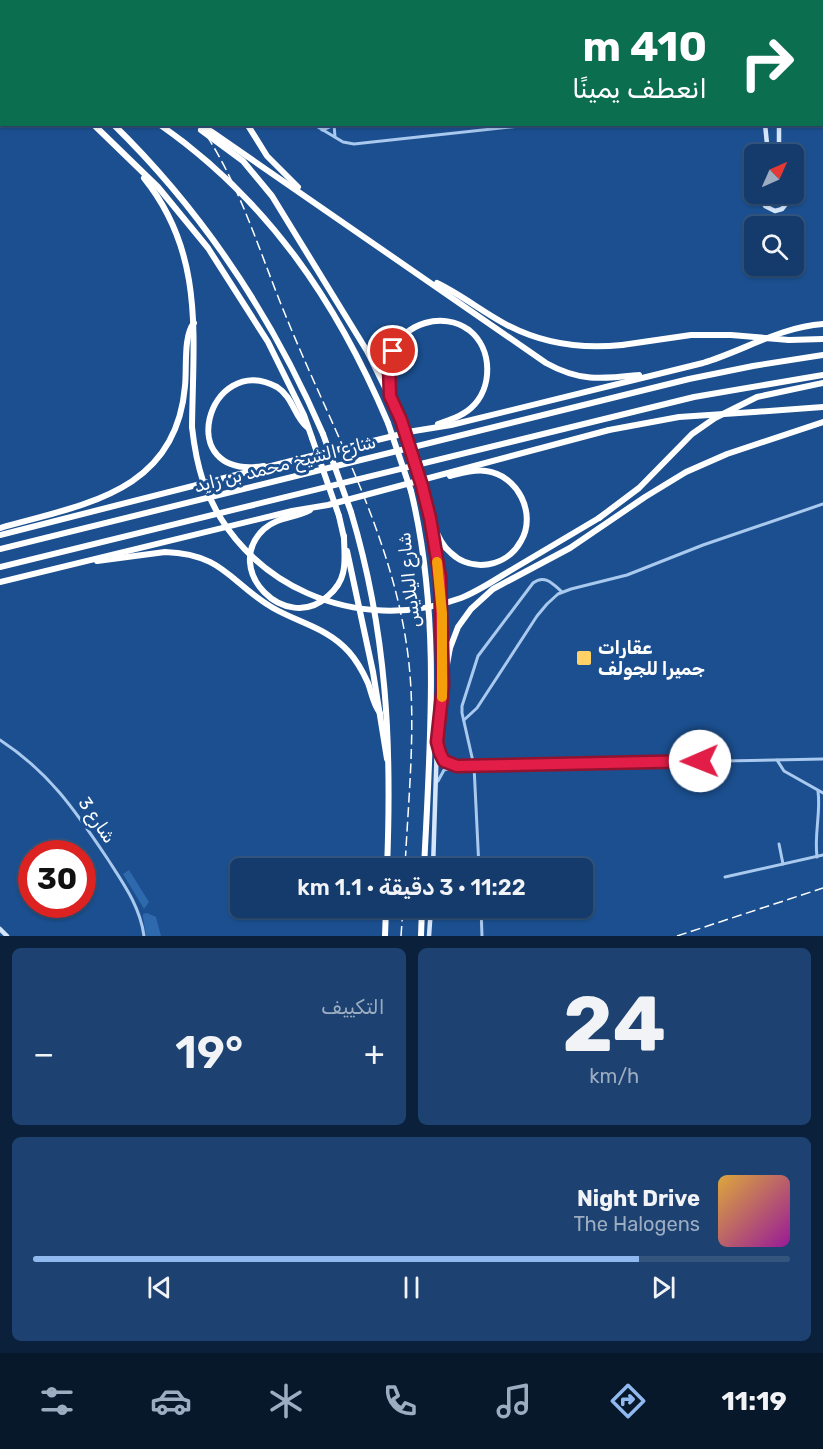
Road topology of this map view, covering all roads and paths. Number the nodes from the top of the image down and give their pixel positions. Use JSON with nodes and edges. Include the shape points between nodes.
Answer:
{"nodes":[{"id":1,"x":95,"y":126,"type":"edge"},
{"id":2,"x":115,"y":126,"type":"edge"},
{"id":3,"x":162,"y":126,"type":"edge"},
{"id":4,"x":198,"y":126,"type":"edge"},
{"id":5,"x":199,"y":126,"type":"edge"},
{"id":6,"x":248,"y":126,"type":"edge"},
{"id":7,"x":316,"y":126,"type":"edge"},
{"id":8,"x":332,"y":126,"type":"edge"},
{"id":9,"x":334,"y":126,"type":"edge"},
{"id":10,"x":520,"y":126,"type":"edge"},
{"id":11,"x":765,"y":126,"type":"edge"},
{"id":12,"x":779,"y":126,"type":"edge"},
{"id":13,"x":322,"y":130,"type":"junction"},
{"id":14,"x":335,"y":138,"type":"junction"},
{"id":15,"x":767,"y":144,"type":"edge"},
{"id":16,"x":779,"y":144,"type":"edge"},
{"id":17,"x":127,"y":157,"type":"junction"},
{"id":18,"x":304,"y":194,"type":"junction"},
{"id":19,"x":764,"y":204,"type":"edge"},
{"id":20,"x":786,"y":204,"type":"edge"},
{"id":21,"x":428,"y":280,"type":"junction"},
{"id":22,"x":194,"y":323,"type":"junction"},
{"id":23,"x":823,"y":324,"type":"edge"},
{"id":24,"x":823,"y":339,"type":"edge"},
{"id":25,"x":823,"y":356,"type":"edge"},
{"id":26,"x":667,"y":372,"type":"junction"},
{"id":27,"x":823,"y":375,"type":"edge"},
{"id":28,"x":823,"y":383,"type":"edge"},
{"id":29,"x":390,"y":396,"type":"junction"},
{"id":30,"x":823,"y":407,"type":"edge"},
{"id":31,"x":823,"y":422,"type":"edge"},
{"id":32,"x":309,"y":428,"type":"junction"},
{"id":33,"x":414,"y":431,"type":"junction"},
{"id":34,"x":291,"y":461,"type":"junction"},
{"id":35,"x":429,"y":478,"type":"junction"},
{"id":36,"x":823,"y":504,"type":"edge"},
{"id":37,"x":316,"y":507,"type":"junction"},
{"id":38,"x":430,"y":518,"type":"junction"},
{"id":39,"x":0,"y":528,"type":"edge"},
{"id":40,"x":0,"y":535,"type":"edge"},
{"id":41,"x":344,"y":536,"type":"junction"},
{"id":42,"x":0,"y":549,"type":"edge"},
{"id":43,"x":88,"y":561,"type":"junction"},
{"id":44,"x":0,"y":567,"type":"edge"},
{"id":45,"x":0,"y":582,"type":"edge"},
{"id":46,"x":562,"y":592,"type":"junction"},
{"id":47,"x":443,"y":686,"type":"junction"},
{"id":48,"x":380,"y":713,"type":"junction"},
{"id":49,"x":464,"y":720,"type":"junction"},
{"id":50,"x":0,"y":740,"type":"edge"},
{"id":51,"x":437,"y":742,"type":"junction"},
{"id":52,"x":823,"y":759,"type":"edge"},
{"id":53,"x":777,"y":760,"type":"junction"},
{"id":54,"x":389,"y":765,"type":"junction"},
{"id":55,"x":457,"y":766,"type":"junction"},
{"id":56,"x":474,"y":766,"type":"junction"},
{"id":57,"x":435,"y":789,"type":"junction"},
{"id":58,"x":818,"y":790,"type":"junction"},
{"id":59,"x":823,"y":794,"type":"edge"},
{"id":60,"x":779,"y":844,"type":"dead end"},
{"id":61,"x":823,"y":855,"type":"edge"},
{"id":62,"x":817,"y":857,"type":"junction"},
{"id":63,"x":387,"y":858,"type":"edge"},
{"id":64,"x":424,"y":858,"type":"edge"},
{"id":65,"x":433,"y":858,"type":"edge"},
{"id":66,"x":479,"y":858,"type":"edge"},
{"id":67,"x":783,"y":864,"type":"junction"},
{"id":68,"x":725,"y":877,"type":"dead end"},
{"id":69,"x":386,"y":918,"type":"edge"},
{"id":70,"x":422,"y":918,"type":"edge"},
{"id":71,"x":430,"y":918,"type":"edge"},
{"id":72,"x":481,"y":918,"type":"edge"},
{"id":73,"x":0,"y":929,"type":"edge"},
{"id":74,"x":7,"y":936,"type":"edge"},
{"id":75,"x":144,"y":936,"type":"edge"},
{"id":76,"x":385,"y":936,"type":"edge"},
{"id":77,"x":421,"y":936,"type":"edge"},
{"id":78,"x":429,"y":936,"type":"edge"},
{"id":79,"x":482,"y":936,"type":"edge"}],
"edges":[{"from":1,"to":17,"type":"highway"},
{"from":2,"to":54,"type":"highway","name":"شارع اليلايس","bridge":true,"via":[[180,197],[235,271],[287,358],[322,434],[367,569],[386,690]]},
{"from":3,"to":64,"type":"highway","name":"شارع اليلايس","bridge":true,"via":[[225,176],[290,248],[357,357],[388,423],[411,491],[423,544],[430,614]]},
{"from":4,"to":29,"type":"highway","via":[[243,161],[268,190],[357,334]]},
{"from":5,"to":18,"type":"highway"},
{"from":6,"to":18,"type":"highway","via":[[267,156]]},
{"from":7,"to":13,"type":"street"},
{"from":8,"to":13,"type":"street"},
{"from":9,"to":14,"type":"street"},
{"from":10,"to":14,"type":"street","via":[[354,144]]},
{"from":11,"to":15,"type":"street"},
{"from":12,"to":16,"type":"street"},
{"from":13,"to":14,"type":"street"},
{"from":17,"to":22,"type":"highway","via":[[165,208],[179,238],[187,263]]},
{"from":17,"to":32,"type":"highway","via":[[173,204],[230,280],[268,342]]},
{"from":18,"to":21,"type":"highway"},
{"from":19,"to":20,"type":"street","via":[[775,211]]},
{"from":21,"to":24,"type":"highway","bridge":true,"via":[[511,327],[538,338],[582,346],[622,345],[691,335]]},
{"from":21,"to":26,"type":"highway","via":[[567,374],[591,379]]},
{"from":22,"to":28,"type":"highway","bridge":true,"via":[[192,427],[196,456],[206,489],[222,520],[261,565],[288,584],[342,606],[377,611],[402,611],[462,597],[599,518],[639,488],[692,434],[715,418],[757,397]]},
{"from":22,"to":39,"type":"highway","via":[[188,334],[185,391],[179,418],[167,445],[152,465],[129,484],[102,498]]},
{"from":23,"to":26,"type":"highway","via":[[772,335],[722,357]]},
{"from":25,"to":42,"type":"highway","name":"شارع الشيخ محمد بن زايد","via":[[689,379]]},
{"from":26,"to":33,"type":"highway"},
{"from":27,"to":44,"type":"highway","name":"شارع الشيخ محمد بن زايد","via":[[694,397]]},
{"from":29,"to":33,"type":"highway","via":[[389,363],[407,332],[426,322],[444,321],[460,325],[476,337],[487,364],[485,384],[477,400],[454,418]]},
{"from":29,"to":38,"type":"highway","bridge":true},
{"from":30,"to":35,"type":"highway","bridge":true,"via":[[679,417],[609,430]]},
{"from":31,"to":47,"type":"highway","via":[[686,472],[570,548],[493,590],[458,627]]},
{"from":32,"to":34,"type":"highway","via":[[286,394],[268,383],[240,384],[214,404],[208,419],[208,435],[215,453],[222,459],[247,468]]},
{"from":32,"to":41,"type":"highway","bridge":true},
{"from":33,"to":34,"type":"highway"},
{"from":34,"to":40,"type":"highway"},
{"from":35,"to":37,"type":"highway"},
{"from":35,"to":38,"type":"highway","via":[[477,470],[495,473],[521,495],[527,524],[522,540],[511,554],[495,563],[477,565],[457,559]]},
{"from":36,"to":46,"type":"street","via":[[627,574]]},
{"from":37,"to":41,"type":"highway","via":[[272,523],[257,538],[251,566],[262,590],[284,605],[306,608],[320,602],[336,587],[343,573]]},
{"from":37,"to":43,"type":"highway"},
{"from":38,"to":47,"type":"highway","via":[[441,594]]},
{"from":41,"to":48,"type":"highway"},
{"from":43,"to":45,"type":"highway"},
{"from":43,"to":48,"type":"highway","via":[[176,553],[218,566],[272,607],[315,626],[340,643],[360,667]]},
{"from":46,"to":49,"type":"street","via":[[542,609],[477,708]]},
{"from":46,"to":49,"type":"street","via":[[547,579],[533,583],[477,659],[462,706]]},
{"from":47,"to":51,"type":"street"},
{"from":48,"to":54,"type":"highway"},
{"from":49,"to":56,"type":"street"},
{"from":50,"to":75,"type":"street","name":"شارع 3","via":[[38,768],[71,805],[130,893]]},
{"from":51,"to":55,"type":"street","via":[[444,761]]},
{"from":51,"to":57,"type":"street"},
{"from":52,"to":53,"type":"street"},
{"from":53,"to":56,"type":"street"},
{"from":53,"to":58,"type":"street","via":[[783,771]]},
{"from":54,"to":63,"type":"highway","name":"شارع اليلايس"},
{"from":55,"to":56,"type":"street"},
{"from":55,"to":57,"type":"street","via":[[442,772]]},
{"from":56,"to":66,"type":"street"},
{"from":57,"to":65,"type":"street"},
{"from":58,"to":59,"type":"street"},
{"from":58,"to":62,"type":"street"},
{"from":60,"to":67,"type":"street"},
{"from":61,"to":62,"type":"street"},
{"from":62,"to":67,"type":"street"},
{"from":67,"to":68,"type":"street"},
{"from":69,"to":76,"type":"highway"},
{"from":70,"to":77,"type":"highway"},
{"from":71,"to":78,"type":"street"},
{"from":72,"to":79,"type":"street"},
{"from":73,"to":74,"type":"street"}]}
